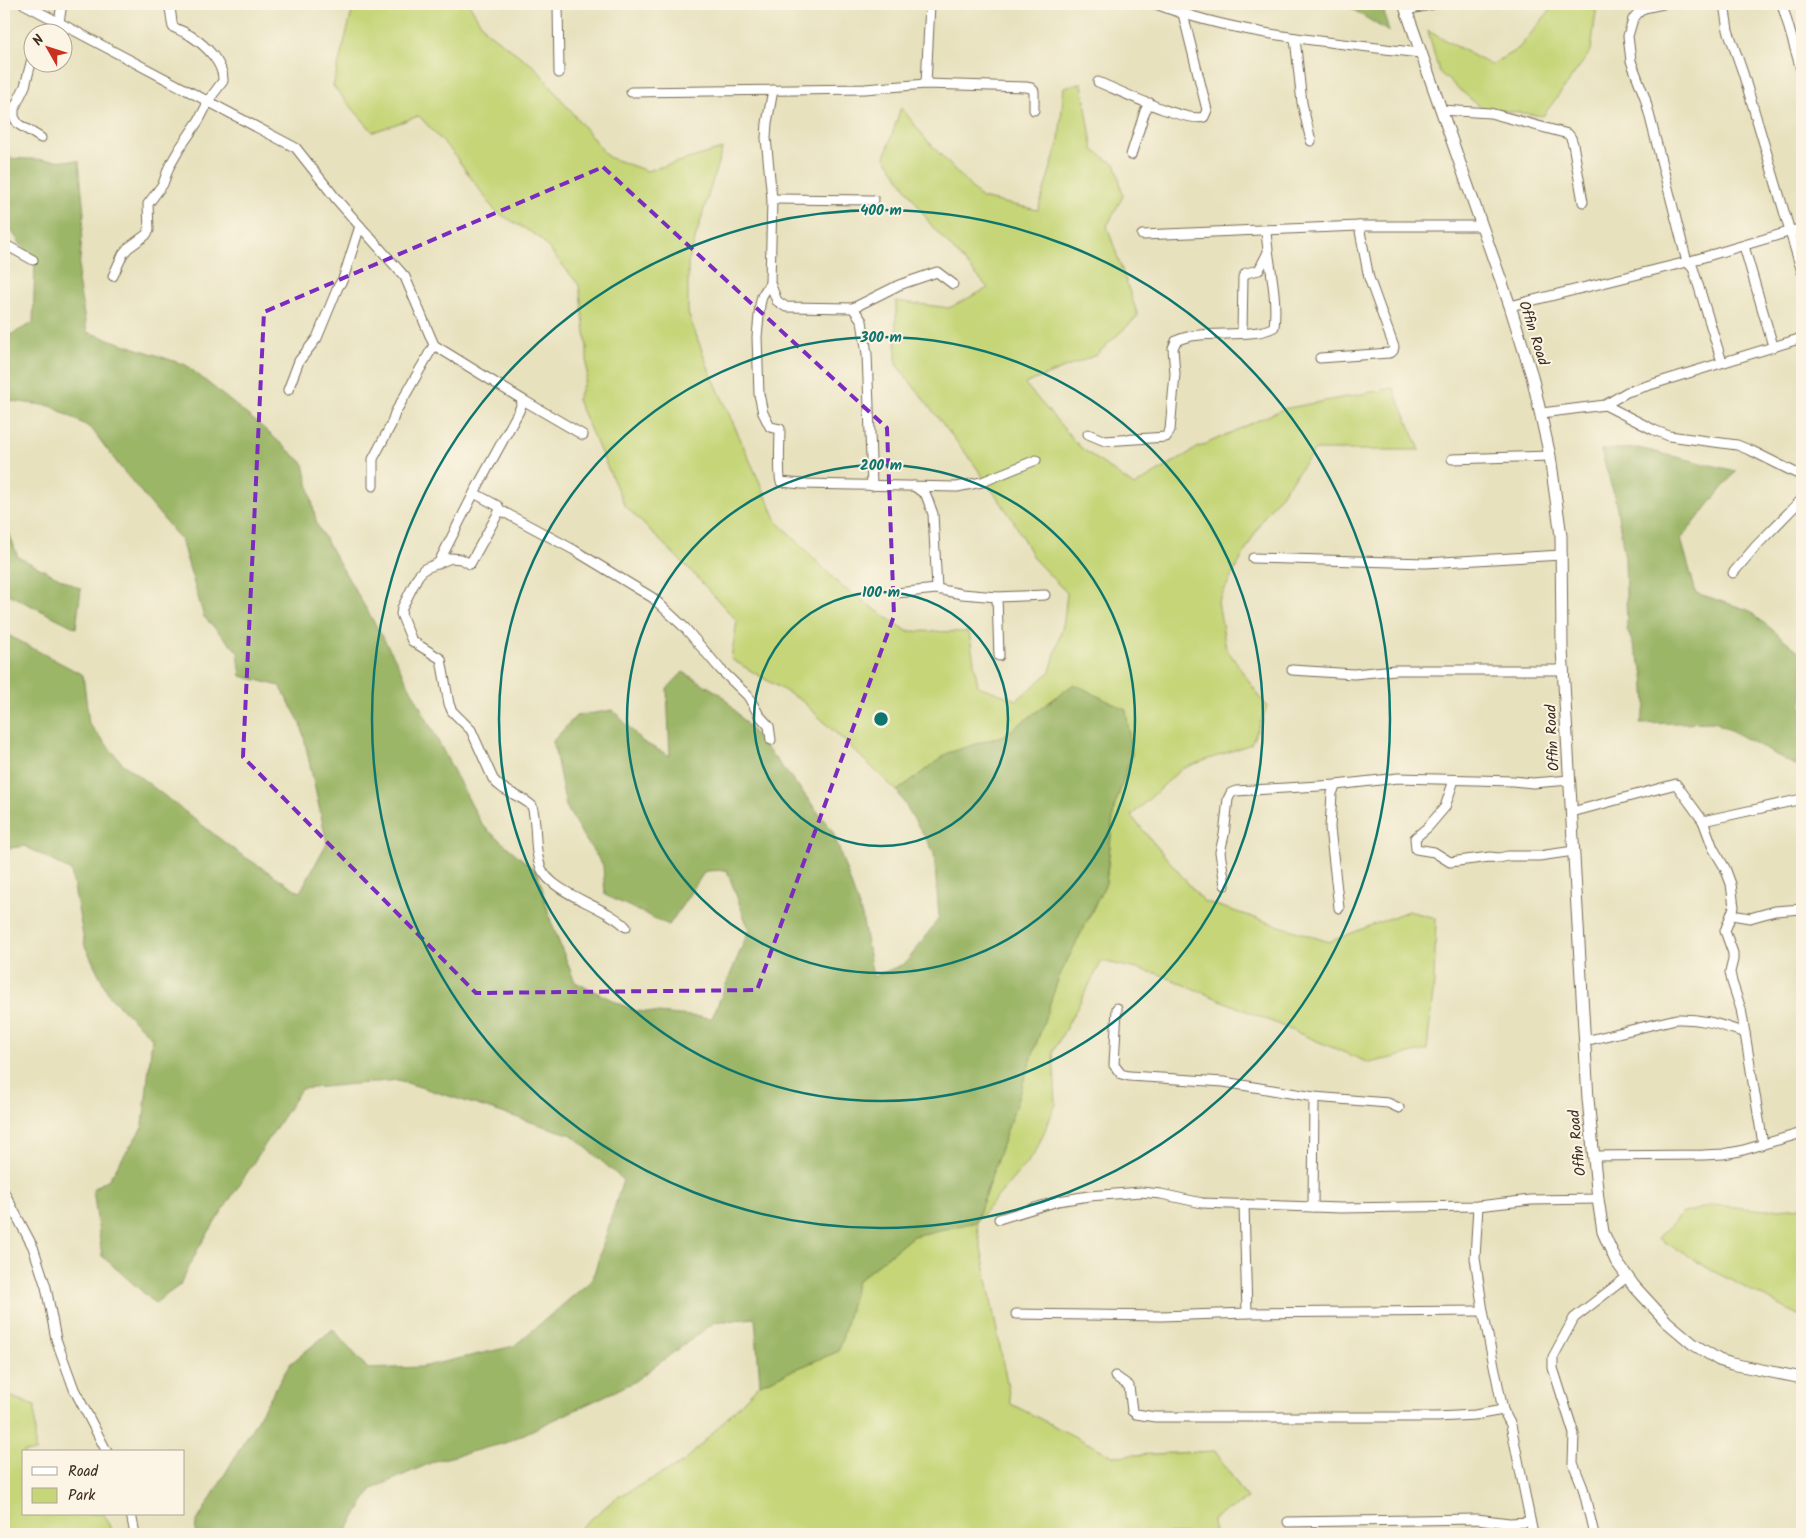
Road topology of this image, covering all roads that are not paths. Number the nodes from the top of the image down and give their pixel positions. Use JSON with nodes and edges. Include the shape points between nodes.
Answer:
{"nodes":[{"id":1,"x":24,"y":4,"type":"edge"},
{"id":2,"x":62,"y":4,"type":"edge"},
{"id":3,"x":167,"y":4,"type":"edge"},
{"id":4,"x":558,"y":4,"type":"edge"},
{"id":5,"x":930,"y":4,"type":"edge"},
{"id":6,"x":1156,"y":4,"type":"edge"},
{"id":7,"x":1434,"y":4,"type":"edge"},
{"id":8,"x":1663,"y":4,"type":"edge"},
{"id":9,"x":1724,"y":4,"type":"edge"},
{"id":10,"x":1782,"y":4,"type":"edge"},
{"id":11,"x":1405,"y":7,"type":"edge"},
{"id":12,"x":1183,"y":14,"type":"junction"},
{"id":13,"x":59,"y":22,"type":"joint"},
{"id":14,"x":72,"y":29,"type":"edge"},
{"id":15,"x":1294,"y":38,"type":"junction"},
{"id":16,"x":1420,"y":53,"type":"junction"},
{"id":17,"x":29,"y":72,"type":"edge"},
{"id":18,"x":559,"y":73,"type":"dead end"},
{"id":19,"x":1802,"y":73,"type":"edge"},
{"id":20,"x":1098,"y":82,"type":"dead end"},
{"id":21,"x":926,"y":84,"type":"junction"},
{"id":22,"x":773,"y":90,"type":"junction"},
{"id":23,"x":630,"y":92,"type":"dead end"},
{"id":24,"x":208,"y":102,"type":"junction"},
{"id":25,"x":1150,"y":103,"type":"junction"},
{"id":26,"x":1034,"y":110,"type":"dead end"},
{"id":27,"x":1441,"y":110,"type":"junction"},
{"id":28,"x":41,"y":138,"type":"dead end"},
{"id":29,"x":1311,"y":141,"type":"dead end"},
{"id":30,"x":1131,"y":155,"type":"dead end"},
{"id":31,"x":772,"y":199,"type":"junction"},
{"id":32,"x":874,"y":200,"type":"dead end"},
{"id":33,"x":1583,"y":202,"type":"dead end"},
{"id":34,"x":360,"y":226,"type":"junction"},
{"id":35,"x":1359,"y":226,"type":"junction"},
{"id":36,"x":1481,"y":226,"type":"junction"},
{"id":37,"x":1802,"y":228,"type":"edge"},
{"id":38,"x":1266,"y":231,"type":"junction"},
{"id":39,"x":1791,"y":231,"type":"junction"},
{"id":40,"x":1142,"y":235,"type":"dead end"},
{"id":41,"x":4,"y":244,"type":"edge"},
{"id":42,"x":1744,"y":246,"type":"junction"},
{"id":43,"x":1268,"y":253,"type":"junction"},
{"id":44,"x":33,"y":260,"type":"dead end"},
{"id":45,"x":1687,"y":262,"type":"junction"},
{"id":46,"x":1802,"y":272,"type":"edge"},
{"id":47,"x":113,"y":276,"type":"dead end"},
{"id":48,"x":770,"y":283,"type":"junction"},
{"id":49,"x":953,"y":284,"type":"dead end"},
{"id":50,"x":1510,"y":306,"type":"junction"},
{"id":51,"x":853,"y":308,"type":"junction"},
{"id":52,"x":1242,"y":333,"type":"junction"},
{"id":53,"x":1802,"y":338,"type":"edge"},
{"id":54,"x":434,"y":345,"type":"junction"},
{"id":55,"x":1773,"y":346,"type":"junction"},
{"id":56,"x":1320,"y":358,"type":"dead end"},
{"id":57,"x":1722,"y":362,"type":"junction"},
{"id":58,"x":288,"y":390,"type":"dead end"},
{"id":59,"x":523,"y":400,"type":"junction"},
{"id":60,"x":1605,"y":405,"type":"junction"},
{"id":61,"x":1542,"y":413,"type":"junction"},
{"id":62,"x":1088,"y":434,"type":"dead end"},
{"id":63,"x":583,"y":435,"type":"dead end"},
{"id":64,"x":1550,"y":456,"type":"junction"},
{"id":65,"x":1452,"y":459,"type":"dead end"},
{"id":66,"x":1036,"y":460,"type":"dead end"},
{"id":67,"x":1802,"y":476,"type":"edge"},
{"id":68,"x":373,"y":486,"type":"dead end"},
{"id":69,"x":872,"y":486,"type":"junction"},
{"id":70,"x":914,"y":486,"type":"junction"},
{"id":71,"x":474,"y":493,"type":"junction"},
{"id":72,"x":1802,"y":499,"type":"edge"},
{"id":73,"x":500,"y":510,"type":"junction"},
{"id":74,"x":1562,"y":556,"type":"junction"},
{"id":75,"x":1253,"y":558,"type":"dead end"},
{"id":76,"x":438,"y":564,"type":"junction"},
{"id":77,"x":1734,"y":573,"type":"dead end"},
{"id":78,"x":937,"y":589,"type":"junction"},
{"id":79,"x":896,"y":593,"type":"dead end"},
{"id":80,"x":1045,"y":595,"type":"dead end"},
{"id":81,"x":997,"y":597,"type":"junction"},
{"id":82,"x":999,"y":656,"type":"dead end"},
{"id":83,"x":1292,"y":670,"type":"dead end"},
{"id":84,"x":1564,"y":670,"type":"junction"},
{"id":85,"x":771,"y":740,"type":"dead end"},
{"id":86,"x":1454,"y":780,"type":"junction"},
{"id":87,"x":1570,"y":780,"type":"junction"},
{"id":88,"x":1336,"y":785,"type":"junction"},
{"id":89,"x":1802,"y":799,"type":"edge"},
{"id":90,"x":1572,"y":812,"type":"junction"},
{"id":91,"x":1703,"y":821,"type":"junction"},
{"id":92,"x":1574,"y":851,"type":"junction"},
{"id":93,"x":1225,"y":886,"type":"dead end"},
{"id":94,"x":1339,"y":908,"type":"dead end"},
{"id":95,"x":1802,"y":909,"type":"edge"},
{"id":96,"x":1732,"y":915,"type":"junction"},
{"id":97,"x":626,"y":927,"type":"dead end"},
{"id":98,"x":1117,"y":1008,"type":"dead end"},
{"id":99,"x":1745,"y":1033,"type":"junction"},
{"id":100,"x":1585,"y":1040,"type":"junction"},
{"id":101,"x":1314,"y":1097,"type":"junction"},
{"id":102,"x":1399,"y":1108,"type":"dead end"},
{"id":103,"x":1802,"y":1133,"type":"edge"},
{"id":104,"x":1762,"y":1144,"type":"junction"},
{"id":105,"x":1593,"y":1156,"type":"junction"},
{"id":106,"x":4,"y":1192,"type":"edge"},
{"id":107,"x":1598,"y":1200,"type":"junction"},
{"id":108,"x":1244,"y":1204,"type":"junction"},
{"id":109,"x":1478,"y":1206,"type":"junction"},
{"id":110,"x":1312,"y":1207,"type":"junction"},
{"id":111,"x":999,"y":1219,"type":"dead end"},
{"id":112,"x":1627,"y":1277,"type":"junction"},
{"id":113,"x":1483,"y":1311,"type":"junction"},
{"id":114,"x":1247,"y":1313,"type":"junction"},
{"id":115,"x":1016,"y":1314,"type":"dead end"},
{"id":116,"x":1114,"y":1376,"type":"dead end"},
{"id":117,"x":1802,"y":1378,"type":"edge"},
{"id":118,"x":1503,"y":1410,"type":"junction"},
{"id":119,"x":106,"y":1450,"type":"edge"},
{"id":120,"x":131,"y":1516,"type":"edge"},
{"id":121,"x":1288,"y":1522,"type":"dead end"},
{"id":122,"x":1530,"y":1522,"type":"junction"},
{"id":123,"x":135,"y":1534,"type":"edge"},
{"id":124,"x":1533,"y":1534,"type":"edge"},
{"id":125,"x":1594,"y":1534,"type":"edge"}],
"edges":[{"from":1,"to":13,"type":"street"},
{"from":2,"to":13,"type":"street"},
{"from":3,"to":24,"type":"street","via":[[171,9],[173,27],[196,39],[222,69],[223,81]]},
{"from":4,"to":18,"type":"street"},
{"from":5,"to":21,"type":"street"},
{"from":6,"to":12,"type":"street"},
{"from":7,"to":11,"type":"street"},
{"from":8,"to":45,"type":"street","via":[[1644,8],[1638,13],[1628,36],[1631,61],[1645,98]]},
{"from":9,"to":39,"type":"street","via":[[1728,30]]},
{"from":10,"to":19,"type":"street"},
{"from":11,"to":16,"type":"street","name":"Offin Road"},
{"from":12,"to":15,"type":"street"},
{"from":12,"to":25,"type":"street","via":[[1206,114],[1200,118],[1177,114]]},
{"from":14,"to":24,"type":"street"},
{"from":15,"to":16,"type":"street"},
{"from":15,"to":29,"type":"street","via":[[1302,103]]},
{"from":16,"to":27,"type":"street","name":"Offin Road"},
{"from":17,"to":28,"type":"street","via":[[14,117],[18,124]]},
{"from":20,"to":25,"type":"street"},
{"from":21,"to":22,"type":"street","via":[[865,89]]},
{"from":21,"to":26,"type":"street","via":[[1031,88],[1034,91]]},
{"from":22,"to":23,"type":"street"},
{"from":22,"to":31,"type":"street","via":[[766,123]]},
{"from":24,"to":34,"type":"street","via":[[296,148]]},
{"from":24,"to":47,"type":"street","via":[[169,167],[163,184],[148,204],[149,230],[123,254]]},
{"from":25,"to":30,"type":"street"},
{"from":27,"to":33,"type":"street","via":[[1490,113],[1568,134],[1573,144]]},
{"from":27,"to":36,"type":"street","name":"Offin Road"},
{"from":31,"to":32,"type":"street"},
{"from":31,"to":48,"type":"street"},
{"from":34,"to":54,"type":"street","via":[[405,277]]},
{"from":34,"to":58,"type":"street","via":[[343,279]]},
{"from":35,"to":36,"type":"street"},
{"from":35,"to":38,"type":"street"},
{"from":35,"to":56,"type":"street","via":[[1369,278],[1393,351]]},
{"from":36,"to":50,"type":"street","name":"Offin Road"},
{"from":37,"to":39,"type":"street"},
{"from":38,"to":40,"type":"street"},
{"from":38,"to":43,"type":"street"},
{"from":39,"to":42,"type":"street"},
{"from":39,"to":46,"type":"street"},
{"from":41,"to":44,"type":"street"},
{"from":42,"to":45,"type":"street"},
{"from":42,"to":55,"type":"street"},
{"from":43,"to":52,"type":"street","via":[[1259,270],[1244,276]]},
{"from":43,"to":52,"type":"street","via":[[1274,327]]},
{"from":45,"to":50,"type":"street"},
{"from":45,"to":57,"type":"street","via":[[1692,268]]},
{"from":48,"to":51,"type":"street","via":[[777,301],[786,307]]},
{"from":48,"to":69,"type":"street","via":[[760,305],[757,366],[763,413],[770,427],[780,429],[781,482]]},
{"from":49,"to":51,"type":"street","via":[[937,272],[899,285]]},
{"from":50,"to":61,"type":"street","name":"Offin Road"},
{"from":51,"to":69,"type":"street","via":[[862,321],[867,354]]},
{"from":52,"to":62,"type":"street","via":[[1192,336],[1176,341],[1173,348],[1170,430],[1166,437],[1105,441]]},
{"from":53,"to":55,"type":"street"},
{"from":54,"to":59,"type":"street"},
{"from":54,"to":68,"type":"street","via":[[373,459]]},
{"from":55,"to":57,"type":"street"},
{"from":57,"to":60,"type":"street","via":[[1627,392]]},
{"from":59,"to":63,"type":"street"},
{"from":59,"to":71,"type":"street"},
{"from":60,"to":61,"type":"street"},
{"from":60,"to":67,"type":"street","via":[[1669,436],[1737,445]]},
{"from":61,"to":64,"type":"street","name":"Offin Road"},
{"from":64,"to":65,"type":"street"},
{"from":64,"to":74,"type":"street","name":"Offin Road"},
{"from":66,"to":70,"type":"street","via":[[982,482],[957,487]]},
{"from":69,"to":70,"type":"street"},
{"from":70,"to":78,"type":"street","via":[[926,495],[933,514]]},
{"from":71,"to":73,"type":"street"},
{"from":71,"to":76,"type":"street"},
{"from":72,"to":77,"type":"street"},
{"from":73,"to":76,"type":"street","via":[[470,564],[451,558]]},
{"from":73,"to":85,"type":"street","via":[[653,598],[748,696],[769,726]]},
{"from":74,"to":75,"type":"street","via":[[1426,563]]},
{"from":74,"to":84,"type":"street","name":"Offin Road"},
{"from":76,"to":97,"type":"street","via":[[424,569],[418,576],[402,608],[412,641],[442,659],[452,712],[471,730],[496,783],[532,806],[538,856],[546,877]]},
{"from":78,"to":79,"type":"street"},
{"from":78,"to":81,"type":"street"},
{"from":80,"to":81,"type":"street"},
{"from":81,"to":82,"type":"street"},
{"from":83,"to":84,"type":"street","via":[[1354,674],[1395,670]]},
{"from":84,"to":87,"type":"street","name":"Offin Road"},
{"from":86,"to":87,"type":"street","via":[[1525,784]]},
{"from":86,"to":88,"type":"street","via":[[1398,778]]},
{"from":86,"to":92,"type":"street","via":[[1445,807],[1415,838],[1416,848],[1434,852],[1450,862]]},
{"from":87,"to":90,"type":"street","name":"Offin Road"},
{"from":88,"to":93,"type":"street","via":[[1275,787],[1231,793],[1220,852]]},
{"from":88,"to":94,"type":"street","via":[[1330,828]]},
{"from":89,"to":91,"type":"street"},
{"from":90,"to":91,"type":"street","via":[[1676,784]]},
{"from":90,"to":92,"type":"street","name":"Offin Road"},
{"from":91,"to":96,"type":"street","via":[[1731,884]]},
{"from":92,"to":100,"type":"street","name":"Offin Road"},
{"from":95,"to":96,"type":"street","via":[[1775,911],[1750,918]]},
{"from":96,"to":99,"type":"street","via":[[1725,931],[1733,953],[1730,972],[1742,1009]]},
{"from":98,"to":101,"type":"street","via":[[1114,1065],[1121,1074],[1224,1082]]},
{"from":99,"to":100,"type":"street","via":[[1711,1021],[1688,1018]]},
{"from":99,"to":104,"type":"street"},
{"from":100,"to":105,"type":"street","name":"Offin Road"},
{"from":101,"to":102,"type":"street","via":[[1388,1103]]},
{"from":101,"to":110,"type":"street"},
{"from":103,"to":104,"type":"street"},
{"from":104,"to":105,"type":"street","via":[[1703,1156]]},
{"from":105,"to":107,"type":"street","name":"Offin Road"},
{"from":106,"to":119,"type":"street","via":[[33,1247],[46,1287],[56,1339],[74,1390]]},
{"from":107,"to":109,"type":"street","via":[[1531,1200]]},
{"from":107,"to":112,"type":"street","name":"Offin Road","via":[[1607,1244]]},
{"from":108,"to":110,"type":"street"},
{"from":108,"to":111,"type":"street","via":[[1202,1203],[1161,1194],[1120,1193],[1058,1201]]},
{"from":108,"to":114,"type":"street"},
{"from":109,"to":110,"type":"street"},
{"from":109,"to":113,"type":"street","via":[[1475,1258]]},
{"from":112,"to":117,"type":"street","name":"Offin Road","via":[[1667,1322],[1719,1360]]},
{"from":112,"to":125,"type":"street","via":[[1574,1318],[1552,1361],[1574,1434],[1573,1463]]},
{"from":113,"to":114,"type":"street"},
{"from":113,"to":118,"type":"street"},
{"from":114,"to":115,"type":"street","via":[[1161,1316]]},
{"from":116,"to":118,"type":"street","via":[[1129,1386],[1132,1411],[1156,1417],[1437,1416]]},
{"from":118,"to":122,"type":"street","via":[[1511,1425]]},
{"from":120,"to":123,"type":"street"},
{"from":121,"to":122,"type":"street","via":[[1478,1519]]},
{"from":122,"to":124,"type":"street"}]}
